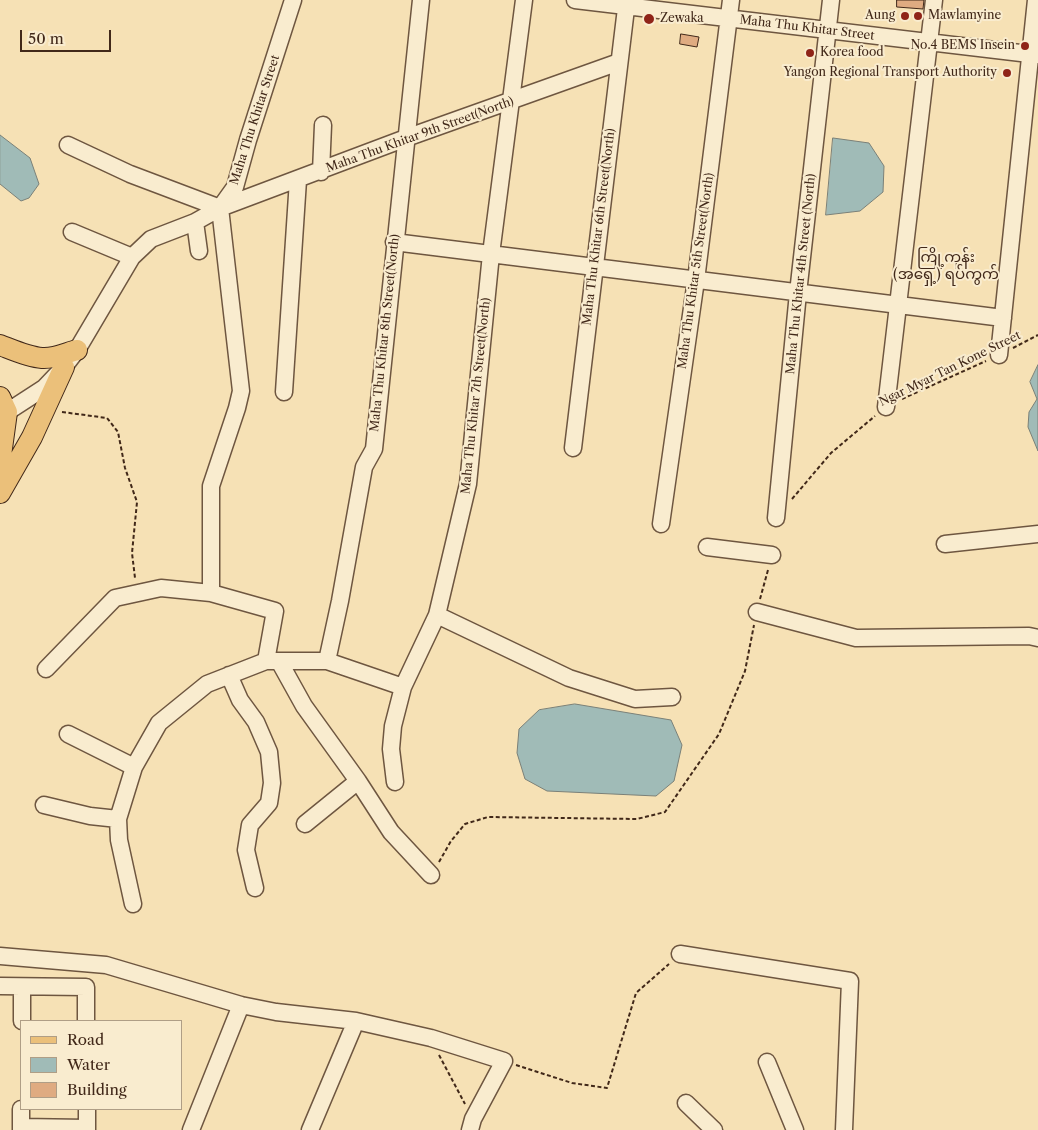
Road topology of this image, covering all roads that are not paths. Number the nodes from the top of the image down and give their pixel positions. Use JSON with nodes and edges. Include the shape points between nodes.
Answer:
{"nodes":[{"id":1,"x":294,"y":0,"type":"edge"},
{"id":2,"x":420,"y":0,"type":"edge"},
{"id":3,"x":524,"y":0,"type":"edge"},
{"id":4,"x":575,"y":0,"type":"edge"},
{"id":5,"x":731,"y":0,"type":"edge"},
{"id":6,"x":831,"y":0,"type":"edge"},
{"id":7,"x":934,"y":0,"type":"edge"},
{"id":8,"x":1036,"y":0,"type":"edge"},
{"id":9,"x":627,"y":3,"type":"edge"},
{"id":10,"x":730,"y":18,"type":"junction"},
{"id":11,"x":828,"y":30,"type":"junction"},
{"id":12,"x":929,"y":42,"type":"junction"},
{"id":13,"x":1034,"y":54,"type":"edge"},
{"id":14,"x":619,"y":62,"type":"junction"},
{"id":15,"x":512,"y":102,"type":"junction"},
{"id":16,"x":323,"y":125,"type":"dead end"},
{"id":17,"x":406,"y":138,"type":"junction"},
{"id":18,"x":68,"y":145,"type":"dead end"},
{"id":19,"x":321,"y":172,"type":"junction"},
{"id":20,"x":298,"y":180,"type":"junction"},
{"id":21,"x":220,"y":208,"type":"junction"},
{"id":22,"x":195,"y":222,"type":"junction"},
{"id":23,"x":72,"y":232,"type":"dead end"},
{"id":24,"x":394,"y":242,"type":"junction"},
{"id":25,"x":199,"y":251,"type":"dead end"},
{"id":26,"x":491,"y":254,"type":"junction"},
{"id":27,"x":132,"y":257,"type":"junction"},
{"id":28,"x":595,"y":267,"type":"junction"},
{"id":29,"x":696,"y":280,"type":"junction"},
{"id":30,"x":798,"y":293,"type":"junction"},
{"id":31,"x":898,"y":305,"type":"junction"},
{"id":32,"x":1003,"y":318,"type":"junction"},
{"id":33,"x":0,"y":345,"type":"edge"},
{"id":34,"x":77,"y":350,"type":"junction"},
{"id":35,"x":999,"y":355,"type":"road end"},
{"id":36,"x":64,"y":367,"type":"junction"},
{"id":37,"x":284,"y":392,"type":"dead end"},
{"id":38,"x":3,"y":404,"type":"edge"},
{"id":39,"x":886,"y":407,"type":"road end"},
{"id":40,"x":573,"y":448,"type":"dead end"},
{"id":41,"x":0,"y":463,"type":"edge"},
{"id":42,"x":0,"y":493,"type":"edge"},
{"id":43,"x":776,"y":518,"type":"road end"},
{"id":44,"x":661,"y":524,"type":"dead end"},
{"id":45,"x":1038,"y":534,"type":"edge"},
{"id":46,"x":944,"y":544,"type":"dead end"},
{"id":47,"x":707,"y":547,"type":"dead end"},
{"id":48,"x":772,"y":555,"type":"road end"},
{"id":49,"x":211,"y":593,"type":"junction"},
{"id":50,"x":757,"y":612,"type":"road end"},
{"id":51,"x":436,"y":615,"type":"junction"},
{"id":52,"x":1038,"y":638,"type":"edge"},
{"id":53,"x":272,"y":661,"type":"junction"},
{"id":54,"x":327,"y":661,"type":"junction"},
{"id":55,"x":46,"y":669,"type":"dead end"},
{"id":56,"x":229,"y":675,"type":"junction"},
{"id":57,"x":403,"y":686,"type":"junction"},
{"id":58,"x":672,"y":698,"type":"dead end"},
{"id":59,"x":68,"y":734,"type":"dead end"},
{"id":60,"x":134,"y":767,"type":"junction"},
{"id":61,"x":358,"y":781,"type":"junction"},
{"id":62,"x":395,"y":782,"type":"dead end"},
{"id":63,"x":44,"y":805,"type":"dead end"},
{"id":64,"x":118,"y":819,"type":"junction"},
{"id":65,"x":305,"y":824,"type":"dead end"},
{"id":66,"x":431,"y":875,"type":"road end"},
{"id":67,"x":255,"y":888,"type":"dead end"},
{"id":68,"x":133,"y":904,"type":"dead end"},
{"id":69,"x":680,"y":954,"type":"road end"},
{"id":70,"x":0,"y":956,"type":"edge"},
{"id":71,"x":0,"y":986,"type":"edge"},
{"id":72,"x":22,"y":987,"type":"junction"},
{"id":73,"x":241,"y":1005,"type":"junction"},
{"id":74,"x":22,"y":1020,"type":"edge"},
{"id":75,"x":86,"y":1020,"type":"edge"},
{"id":76,"x":356,"y":1021,"type":"junction"},
{"id":77,"x":767,"y":1062,"type":"dead end"},
{"id":78,"x":686,"y":1103,"type":"dead end"},
{"id":79,"x":21,"y":1110,"type":"edge"},
{"id":80,"x":87,"y":1110,"type":"edge"},
{"id":81,"x":472,"y":1125,"type":"edge"},
{"id":82,"x":21,"y":1128,"type":"edge"},
{"id":83,"x":86,"y":1129,"type":"edge"},
{"id":84,"x":191,"y":1130,"type":"edge"},
{"id":85,"x":310,"y":1130,"type":"edge"},
{"id":86,"x":714,"y":1130,"type":"edge"},
{"id":87,"x":795,"y":1130,"type":"edge"},
{"id":88,"x":844,"y":1130,"type":"edge"}],
"edges":[{"from":1,"to":21,"type":"street","name":"Maha Thu Khitar Street","via":[[235,187]]},
{"from":2,"to":17,"type":"street","name":"Maha Thu Khitar 8th Street(North)"},
{"from":3,"to":15,"type":"street","name":"Maha Thu Khitar 7th Street(North)"},
{"from":4,"to":9,"type":"street","name":"Maha Thu Khitar Street"},
{"from":5,"to":10,"type":"street","name":"Maha Thu Khitar 5th Street(North)"},
{"from":6,"to":11,"type":"street","name":"Maha Thu Khitar 4th Street (North)"},
{"from":7,"to":12,"type":"street"},
{"from":8,"to":13,"type":"street"},
{"from":9,"to":10,"type":"street","name":"Maha Thu Khitar Street"},
{"from":9,"to":14,"type":"street","name":"Maha Thu Khitar 6th Street(North)"},
{"from":10,"to":11,"type":"street","name":"Maha Thu Khitar Street"},
{"from":10,"to":29,"type":"street","name":"Maha Thu Khitar 5th Street(North)"},
{"from":11,"to":12,"type":"street","name":"Maha Thu Khitar Street"},
{"from":11,"to":30,"type":"street","name":"Maha Thu Khitar 4th Street (North)"},
{"from":12,"to":13,"type":"street","name":"Maha Thu Khitar Street"},
{"from":12,"to":31,"type":"street"},
{"from":13,"to":32,"type":"street"},
{"from":14,"to":15,"type":"street","name":"Maha Thu Khitar 9th Street(North)"},
{"from":14,"to":28,"type":"street","name":"Maha Thu Khitar 6th Street(North)"},
{"from":15,"to":17,"type":"street","name":"Maha Thu Khitar 9th Street(North)"},
{"from":15,"to":26,"type":"street","name":"Maha Thu Khitar 7th Street(North)"},
{"from":16,"to":19,"type":"street"},
{"from":17,"to":19,"type":"street","name":"Maha Thu Khitar 9th Street(North)"},
{"from":17,"to":24,"type":"street","name":"Maha Thu Khitar 8th Street(North)"},
{"from":18,"to":21,"type":"street","via":[[130,174]]},
{"from":19,"to":20,"type":"street","name":"Maha Thu Khitar 9th Street(North)"},
{"from":20,"to":21,"type":"street","name":"Maha Thu Khitar 9th Street(North)"},
{"from":20,"to":37,"type":"street"},
{"from":21,"to":22,"type":"street","name":"Maha Thu Khitar Street"},
{"from":21,"to":49,"type":"street","via":[[241,391],[211,486]]},
{"from":22,"to":25,"type":"street"},
{"from":22,"to":27,"type":"street","name":"Maha Thu Khitar Street","via":[[151,239]]},
{"from":23,"to":27,"type":"street"},
{"from":24,"to":26,"type":"street"},
{"from":24,"to":54,"type":"street","name":"Maha Thu Khitar 8th Street(North)","via":[[374,449],[364,467]]},
{"from":26,"to":28,"type":"street"},
{"from":26,"to":51,"type":"street","name":"Maha Thu Khitar 7th Street(North)","via":[[468,484]]},
{"from":27,"to":34,"type":"street","name":"Maha Thu Khitar Street"},
{"from":28,"to":29,"type":"street"},
{"from":28,"to":40,"type":"street","name":"Maha Thu Khitar 6th Street(North)"},
{"from":29,"to":30,"type":"street"},
{"from":29,"to":44,"type":"street","name":"Maha Thu Khitar 5th Street(North)"},
{"from":30,"to":31,"type":"street"},
{"from":30,"to":43,"type":"street","name":"Maha Thu Khitar 4th Street (North)"},
{"from":31,"to":32,"type":"street"},
{"from":31,"to":39,"type":"street"},
{"from":32,"to":35,"type":"street"},
{"from":33,"to":34,"type":"main road","via":[[43,358]]},
{"from":34,"to":36,"type":"street","name":"Maha Thu Khitar Street"},
{"from":36,"to":38,"type":"street","name":"Maha Thu Khitar Street","via":[[31,398]]},
{"from":36,"to":42,"type":"main road","via":[[20,461]]},
{"from":38,"to":41,"type":"main road"},
{"from":45,"to":46,"type":"street"},
{"from":47,"to":48,"type":"street"},
{"from":49,"to":53,"type":"street","via":[[275,611]]},
{"from":49,"to":55,"type":"street","via":[[161,588],[115,598]]},
{"from":50,"to":52,"type":"street","via":[[856,638]]},
{"from":51,"to":57,"type":"street","name":"Maha Thu Khitar 7th Street(North)"},
{"from":51,"to":58,"type":"street","via":[[569,678],[635,699]]},
{"from":53,"to":54,"type":"street"},
{"from":53,"to":56,"type":"street"},
{"from":53,"to":61,"type":"street"},
{"from":54,"to":57,"type":"street"},
{"from":56,"to":60,"type":"street","via":[[207,684],[159,723]]},
{"from":56,"to":67,"type":"street","via":[[269,752],[272,783],[269,803],[250,825],[246,850]]},
{"from":57,"to":62,"type":"street","name":"Maha Thu Khitar 7th Street(North)","via":[[391,749]]},
{"from":59,"to":60,"type":"street"},
{"from":60,"to":64,"type":"street"},
{"from":61,"to":65,"type":"street"},
{"from":61,"to":66,"type":"street","via":[[391,832]]},
{"from":63,"to":64,"type":"street"},
{"from":64,"to":68,"type":"street","via":[[119,840]]},
{"from":69,"to":88,"type":"street","via":[[850,981]]},
{"from":70,"to":73,"type":"street","via":[[106,966]]},
{"from":71,"to":72,"type":"street"},
{"from":72,"to":74,"type":"street"},
{"from":72,"to":75,"type":"street","via":[[86,987]]},
{"from":73,"to":76,"type":"street"},
{"from":73,"to":84,"type":"street"},
{"from":76,"to":81,"type":"street","via":[[431,1038],[504,1061]]},
{"from":76,"to":85,"type":"street"},
{"from":77,"to":87,"type":"street"},
{"from":78,"to":86,"type":"street"},
{"from":79,"to":82,"type":"street"},
{"from":80,"to":83,"type":"street"},
{"from":82,"to":83,"type":"street"}]}
